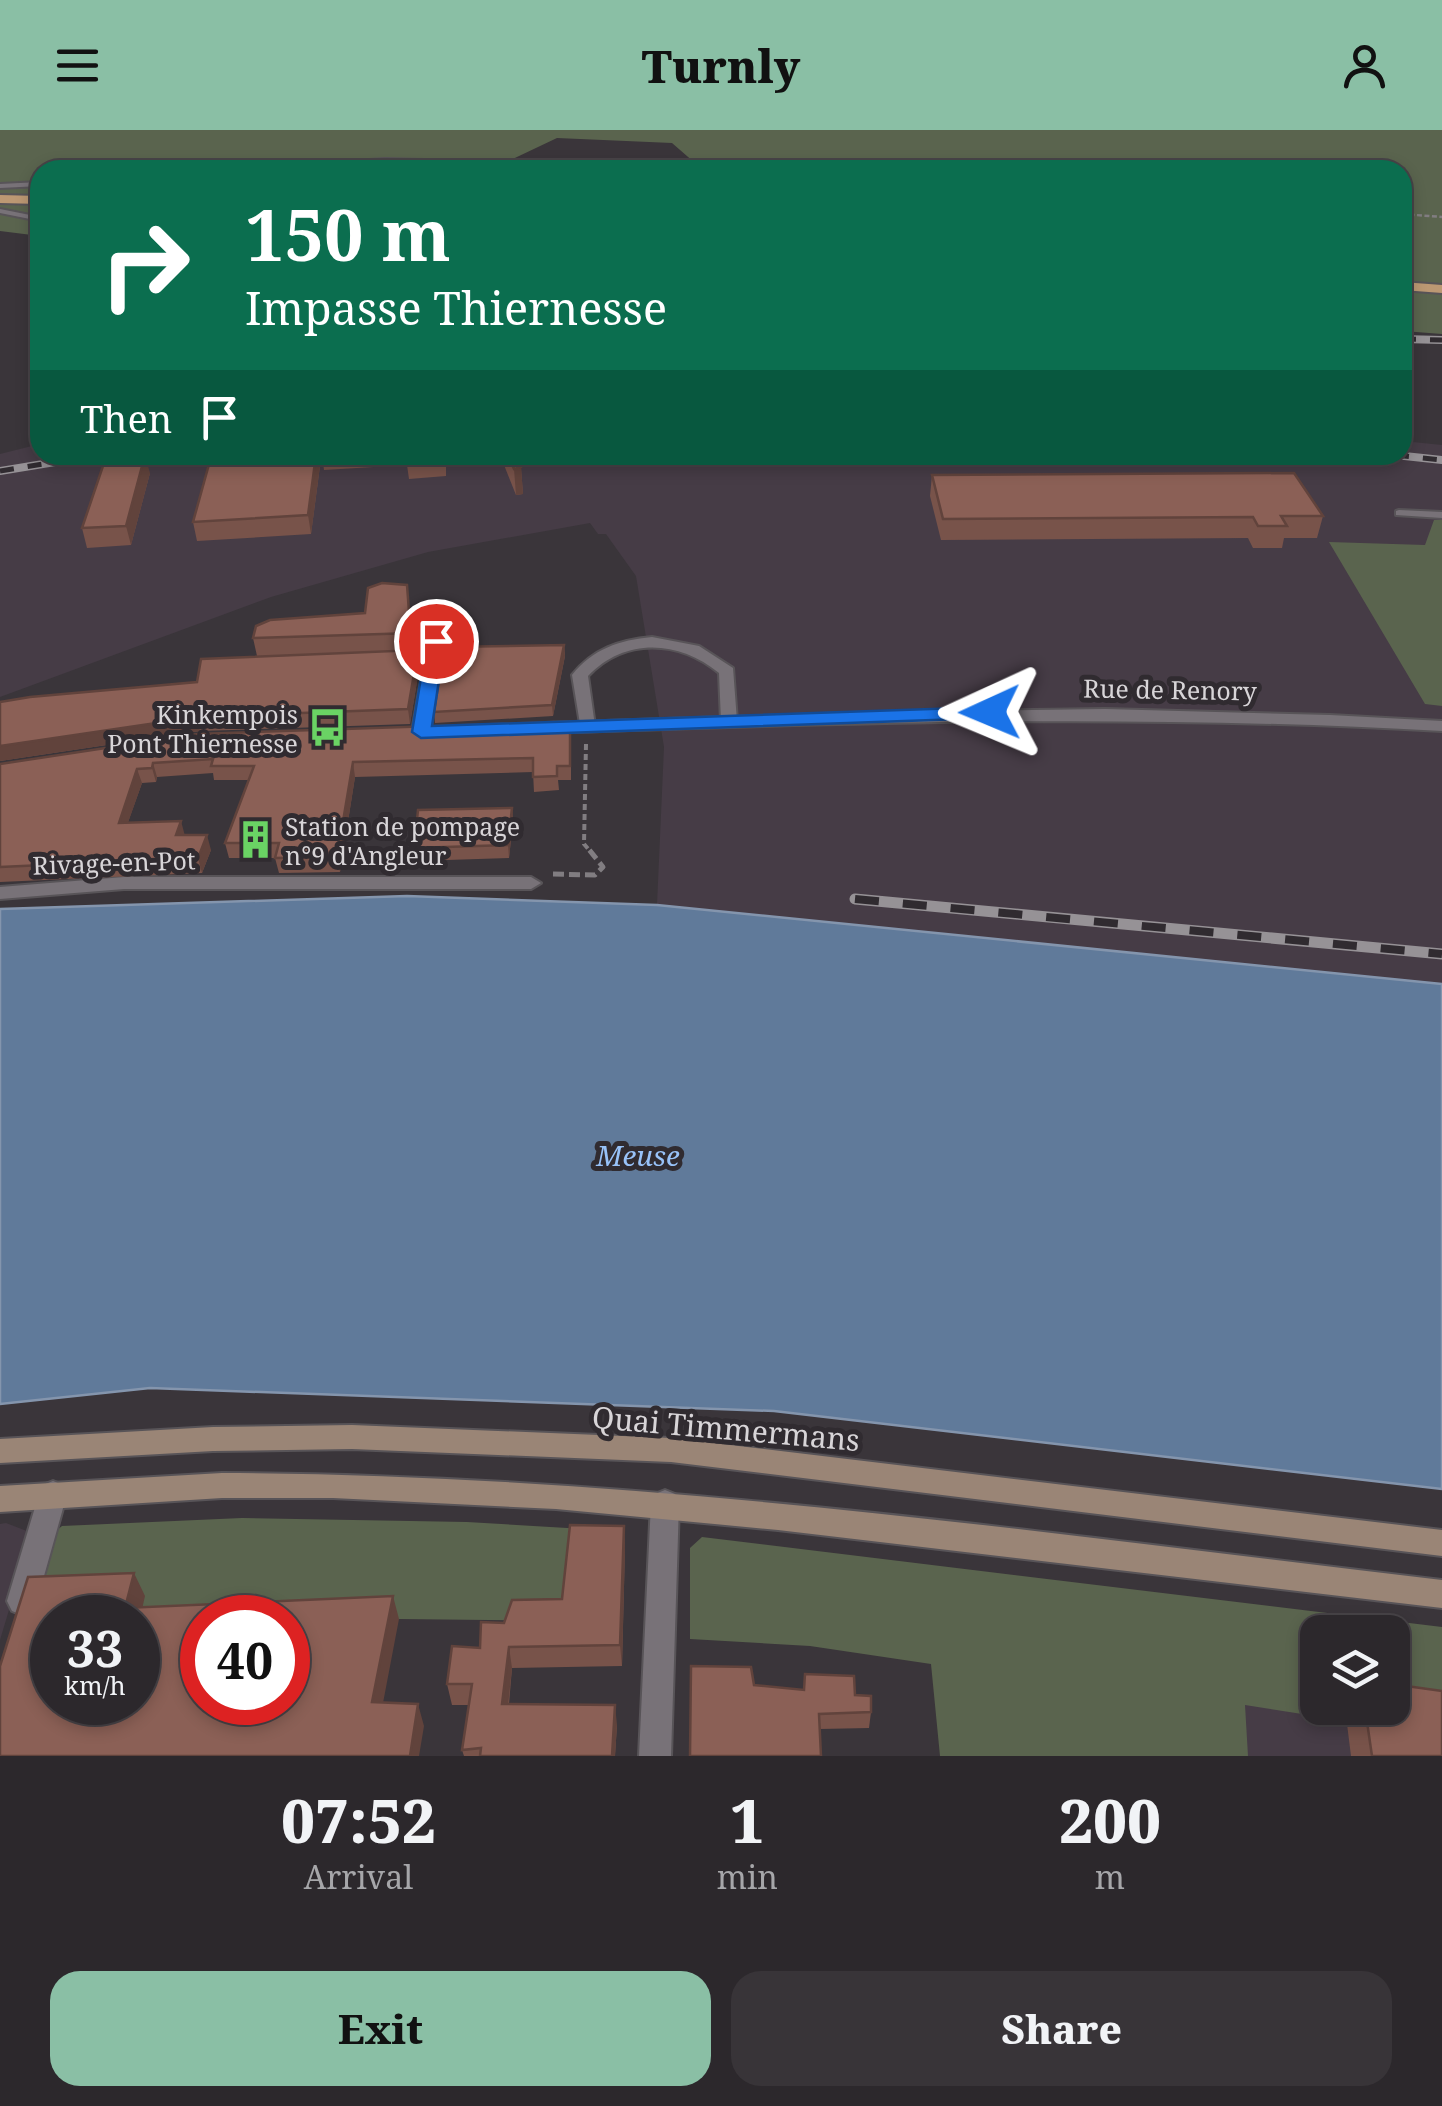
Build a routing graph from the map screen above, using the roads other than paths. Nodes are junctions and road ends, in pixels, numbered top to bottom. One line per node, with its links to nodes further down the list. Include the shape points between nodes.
1 (30, 184): 2 (lane)
2 (0, 186)
3 (0, 199): 4 (main road)
4 (30, 200)
5 (0, 210): 6 (lane)
6 (30, 218)
7 (1412, 287): 8 (main road)
8 (1442, 289)
9 (1399, 513): 10 (lane)
10 (1442, 514)
11 (435, 649): 12 (lane); 17 (street, via 430,732)
12 (415, 658)
13 (729, 720): 14 (street, Rue de Renory); 14 (street, via 727,671 678,644 653,643 616,649 588,664 580,676); 15 (street, Rue de Renory, via 1044,712 1272,715)
14 (587, 726): 16 (street, Rue de Renory)
15 (1442, 726)
16 (532, 728)
17 (401, 733)
18 (531, 883): 19 (street, Rivage-en-Pot, via 124,884)
19 (0, 893)
20 (0, 1451): 24 (main road, Quai Timmermans, via 352,1437 670,1450)
21 (52, 1494): 22 (main road); 23 (main road, via 350,1486); 26 (street)
22 (0, 1499)
23 (664, 1504): 25 (main road); 27 (street)
24 (1442, 1543)
25 (1442, 1594)
26 (16, 1624)
27 (655, 1756)

